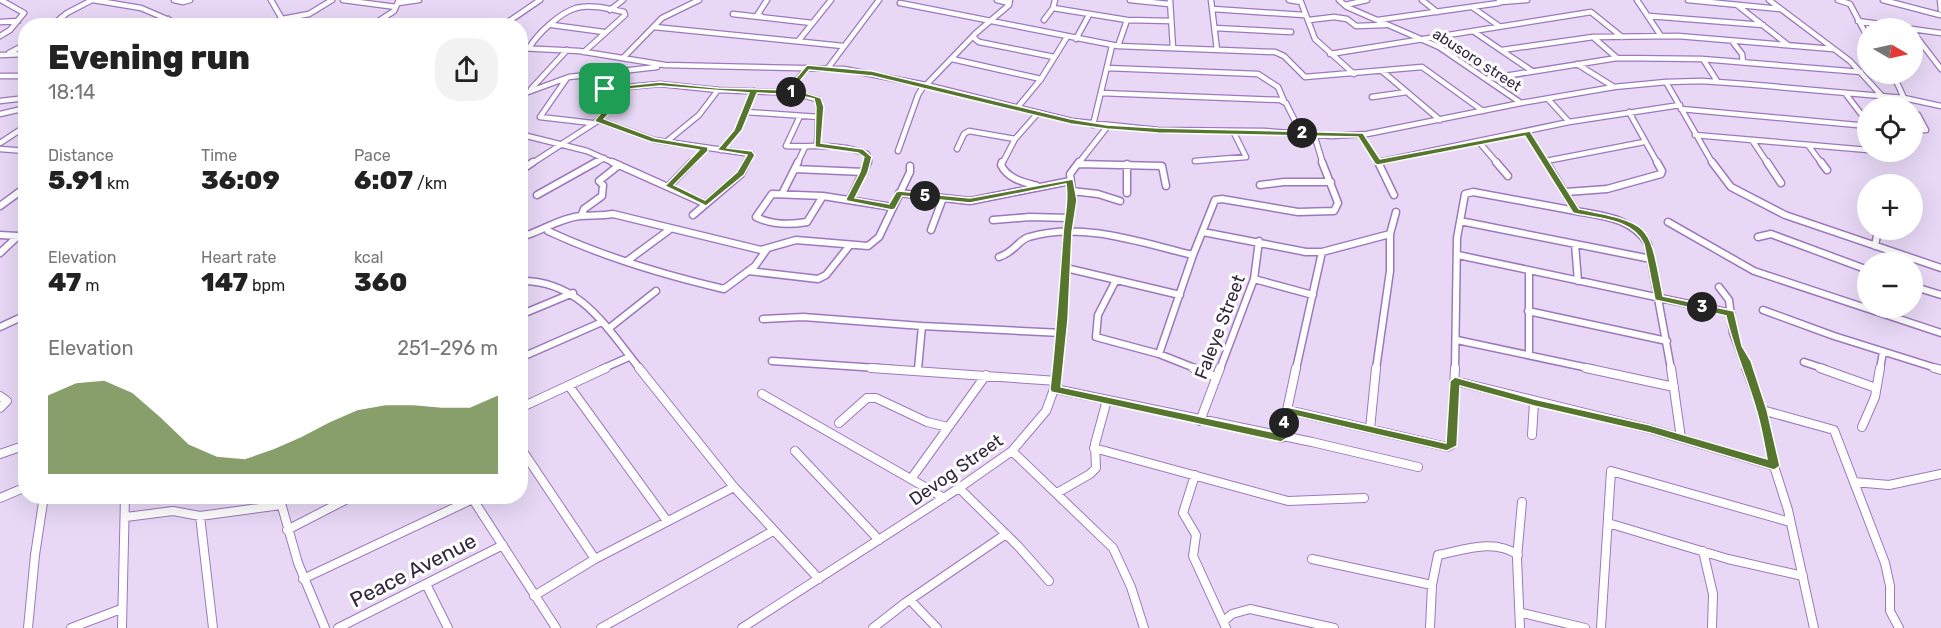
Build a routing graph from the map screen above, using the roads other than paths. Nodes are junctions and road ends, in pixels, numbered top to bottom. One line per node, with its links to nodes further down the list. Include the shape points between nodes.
1 (1, 0): 52 (street, via 23,11)
2 (93, 0): 53 (street); 54 (street, via 141,8)
3 (174, 0): 4 (street)
4 (190, 0)
5 (278, 0): 30 (street)
6 (332, 0): 56 (street, via 309,14)
7 (343, 0): 34 (street)
8 (419, 0): 36 (street)
9 (539, 0): 58 (street)
10 (623, 0): 44 (street)
11 (699, 0): 73 (street, via 667,15)
12 (767, 0): 51 (street, via 758,14)
13 (831, 0): 69 (street)
14 (879, 0): 92 (street)
15 (997, 0): 31 (street)
16 (1055, 0): 41 (street)
17 (1130, 0): 32 (street)
18 (1211, 0): 42 (street)
19 (1289, 0): 49 (street, via 1300,2)
20 (1339, 0): 38 (street)
21 (1367, 0): 38 (street)
22 (1422, 0): 45 (street)
23 (1527, 0): 33 (street)
24 (1637, 0): 50 (street)
25 (1688, 0): 39 (street)
26 (1769, 0): 43 (street)
27 (1838, 0): 59 (street, via 1850,4)
28 (1883, 0): 46 (street)
29 (1938, 0): 46 (street)
30 (271, 1): 55 (street)
31 (1009, 1): 60 (street, via 1010,5)
32 (1139, 1): 35 (street)
33 (1500, 1): 40 (street)
34 (360, 2): 36 (street)
35 (1169, 2): 66 (street)
36 (398, 3): 57 (street)
37 (900, 3): 60 (street)
38 (1343, 5): 64 (street, abusoro street)
39 (1737, 5): 43 (street); 71 (street)
40 (1472, 7): 45 (street); 74 (street)
41 (1053, 8): 48 (street); 61 (street)
42 (1213, 9): 49 (street); 75 (street)
43 (1781, 9): 99 (street)
44 (610, 10): 70 (street, via 576,8); 78 (street, via 625,13)
45 (1437, 12): 64 (street)
46 (1941, 12): 67 (street)
47 (732, 14): 51 (street)
48 (1089, 15): 62 (street); 88 (street)
49 (1304, 15): 63 (street)
50 (1649, 16): 71 (street); 82 (street)
51 (763, 17): 69 (street)
52 (20, 18)
53 (61, 18)
54 (166, 18)
55 (281, 18)
56 (287, 18)
57 (384, 18)
58 (513, 18)
59 (1857, 19)
60 (993, 20): 83 (street); 84 (street)
61 (1044, 20)
62 (1127, 20): 66 (street); 94 (street)
63 (1309, 20): 72 (street, via 1326,17 1352,21 1356,26); 105 (street, via 1315,39)
64 (1377, 20): 72 (street, abusoro street)
65 (18, 21): 68 (street); 81 (street)
66 (1171, 21): 98 (street)
67 (1941, 21)
68 (0, 22)
69 (812, 23): 89 (street)
70 (552, 25): 78 (street); 97 (street)
71 (1763, 25): 91 (street)
72 (1392, 26): 87 (street, abusoro street)
73 (654, 27): 89 (street); 108 (street)
74 (1499, 27): 76 (street); 86 (street, via 1593,12)
75 (1215, 28): 79 (street); 101 (street)
76 (1472, 31): 87 (street); 102 (street)
77 (1923, 31): 80 (street)
78 (604, 32): 103 (street)
79 (1291, 32)
80 (1941, 33)
81 (0, 36)
82 (1661, 36): 86 (street); 90 (street)
83 (973, 37): 107 (street, via 979,42); 110 (street)
84 (1067, 37): 88 (street); 107 (street)
85 (1593, 37): 86 (street); 102 (street); 109 (street)
86 (1622, 37)
87 (1420, 38): 105 (street); 129 (street, abusoro street)
88 (1076, 39): 93 (street)
89 (799, 40): 92 (street)
90 (1732, 41): 91 (street); 112 (street)
91 (1788, 45): 99 (street)
92 (843, 46): 116 (street)
93 (1112, 46): 94 (street); 117 (street)
94 (1118, 46): 98 (street)
95 (1923, 46): 119 (street)
96 (18, 48): 106 (street)
97 (529, 48): 100 (street)
98 (1173, 48): 101 (street)
99 (1833, 49): 118 (street)
100 (567, 50): 103 (street); 135 (street)
101 (1217, 50): 124 (street, via 1281,53 1305,77)
102 (1502, 50): 122 (street)
103 (584, 52): 108 (street)
104 (18, 54): 106 (street)
105 (1329, 54): 124 (street)
106 (3, 55)
107 (1054, 57): 128 (street)
108 (623, 58): 114 (street)
109 (1617, 58): 111 (street); 113 (street)
110 (952, 59): 128 (street); 133 (street)
111 (1701, 59): 112 (street); 130 (street)
112 (1743, 62): 123 (street)
113 (1576, 64): 122 (street); 134 (street)
114 (665, 65): 115 (street); 120 (street)
115 (807, 68): 116 (street); 141 (street, via 793,85)
116 (828, 68): 133 (street)
117 (1107, 68): 142 (street); 149 (street, via 1258,74 1278,87)
118 (1857, 69)
119 (1941, 69)
120 (620, 70): 127 (street); 136 (street)
121 (1382, 71): 124 (street); 140 (street); 157 (street, via 1423,67)
122 (1532, 71): 129 (street)
123 (1857, 72)
124 (1354, 74)
125 (0, 76): 126 (street)
126 (18, 76)
127 (567, 78): 135 (street); 167 (street, via 540,117)
128 (1041, 79): 154 (street)
129 (1486, 79): 151 (street, abusoro street)
130 (1717, 81): 131 (street); 143 (street)
131 (1666, 82): 134 (street); 153 (street)
132 (1872, 84): 144 (street)
133 (925, 85): 154 (street); 197 (street)
134 (1614, 87): 146 (street)
135 (531, 89): 138 (street)
136 (605, 89): 137 (street, via 660,84); 164 (street, via 594,108 608,110)
137 (718, 90): 139 (street); 183 (street, via 699,115)
138 (528, 91)
139 (754, 91): 141 (street); 158 (street)
140 (1407, 92): 145 (street); 165 (street)
141 (796, 93): 163 (street, via 817,98)
142 (1101, 93): 149 (street); 169 (street)
143 (1845, 93): 144 (street); 156 (street)
144 (1882, 96)
145 (1372, 97)
146 (1548, 99): 151 (street); 166 (street)
147 (18, 100): 148 (street)
148 (0, 101)
149 (1284, 101): 173 (street)
150 (1923, 102): 152 (street)
151 (1521, 103): 157 (street)
152 (1941, 106)
153 (1680, 107): 159 (street); 168 (street); 178 (street)
154 (1017, 108): 161 (street)
155 (18, 110): 160 (street)
156 (1857, 110)
157 (1483, 111): 165 (street)
158 (746, 112): 162 (street); 196 (street)
159 (1629, 112): 166 (street); 185 (street)
160 (0, 114)
161 (1038, 114): 169 (street); 181 (street)
162 (800, 116): 163 (street); 190 (street, via 786,146)
163 (819, 117): 188 (street)
164 (599, 120): 167 (street); 183 (street)
165 (1440, 120): 177 (street)
166 (1569, 122): 174 (street)
167 (592, 123): 187 (street)
168 (1857, 124)
169 (1093, 125): 170 (street)
170 (1107, 127): 172 (street); 202 (street)
171 (18, 131): 176 (street)
172 (1233, 131): 173 (street); 199 (street, via 1246,157)
173 (1301, 133): 175 (street)
174 (1528, 133): 184 (street); 200 (street)
175 (1314, 134): 177 (street); 212 (street, via 1317,155)
176 (11, 135): 180 (street); 186 (street)
177 (1360, 135): 201 (street)
178 (1695, 135): 182 (street); 254 (street, via 1731,187 1785,215)
179 (528, 136): 187 (street)
180 (0, 137)
181 (1015, 139): 193 (street, via 969,131); 217 (street, via 1002,169 1012,178)
182 (1752, 140): 189 (street); 213 (street)
183 (666, 142): 192 (street)
184 (1479, 142): 201 (street); 210 (street)
185 (1644, 142): 200 (street); 219 (street, via 1661,174 1607,189)
186 (0, 143)
187 (560, 145): 198 (street); 205 (street)
188 (817, 145): 190 (street); 209 (street, via 867,154)
189 (1808, 145): 194 (street); 208 (street)
190 (805, 147): 207 (street)
191 (0, 149): 195 (street)
192 (705, 149): 196 (street); 215 (street)
193 (957, 149)
194 (1857, 149)
195 (18, 150)
196 (722, 150): 230 (street, via 751,155 741,174)
197 (898, 151)
198 (604, 158): 204 (street); 224 (street)
199 (1195, 161)
200 (1546, 161): 219 (street)
201 (1378, 162): 225 (street)
202 (1077, 164): 203 (street); 211 (street, via 1070,171)
203 (1127, 164): 216 (street, via 1163,166); 221 (street)
204 (619, 165): 215 (street); 236 (street, via 599,182 603,185 602,196)
205 (528, 166)
206 (910, 166): 223 (street)
207 (795, 169): 209 (street); 222 (street)
208 (1827, 170)
209 (864, 172): 228 (street)
210 (1508, 176)
211 (1070, 181): 217 (street); 218 (street, Devog Street)
212 (1331, 182): 214 (street); 245 (street, via 1338,202 1333,213 1219,199)
213 (1781, 183)
214 (1260, 185)
215 (669, 186): 230 (street)
216 (1166, 186)
217 (1038, 187): 227 (street, via 970,201)
218 (1072, 191): 229 (street); 237 (street, Devog Street)
219 (1566, 192): 233 (street)
220 (18, 193): 231 (street)
221 (1128, 193)
222 (782, 194): 226 (street); 226 (street, via 769,196 756,217 807,222)
223 (899, 194): 227 (street); 232 (street)
224 (537, 195)
225 (1394, 195)
226 (823, 196): 228 (street)
227 (944, 198): 242 (street)
228 (850, 199): 232 (street)
229 (1120, 201)
230 (706, 204): 235 (street)
231 (0, 206)
232 (892, 207): 253 (street, via 876,240 868,246)
233 (1576, 211): 239 (street, via 1469,192 1465,194); 261 (street, via 1630,224 1644,234)
234 (1396, 212): 246 (street)
235 (693, 215)
236 (581, 216): 241 (street, via 613,214); 248 (street, via 559,220)
237 (1070, 218): 238 (street); 244 (street, Devog Street)
238 (993, 220)
239 (1460, 221): 252 (street); 259 (street)
240 (1668, 222): 291 (street, via 1764,274)
241 (669, 230): 255 (street, via 748,248); 262 (street)
242 (931, 230)
243 (548, 231): 262 (street)
244 (1067, 232): 258 (street); 260 (street, via 1028,237 1013,251); 264 (street, Devog Street)
245 (1203, 232): 251 (street); 258 (street)
246 (1390, 234): 256 (street); 322 (street, via 1390,271)
247 (0, 235): 257 (street, via 18,236)
248 (528, 235)
249 (1758, 237): 263 (street, via 1771,234)
250 (1876, 240): 254 (street)
251 (1259, 241): 256 (street); 268 (street, Faleye Street)
252 (1575, 244): 261 (street); 271 (street)
253 (850, 245): 255 (street, via 796,240); 266 (street, via 826,275 818,279)
254 (1875, 246): 265 (street)
255 (768, 248): 266 (street)
256 (1322, 252): 277 (street)
257 (0, 253)
258 (1193, 255): 276 (street)
259 (1458, 255): 267 (street); 292 (street)
260 (999, 257)
261 (1651, 259): 279 (street)
262 (627, 261): 266 (street, via 724,289)
263 (1857, 266)
264 (1066, 268): 269 (street); 290 (street, Devog Street)
265 (1941, 268)
266 (748, 271)
267 (1529, 271): 271 (street); 281 (street)
268 (1254, 279): 277 (street); 304 (street, Faleye Street)
269 (1116, 280): 276 (street); 296 (street, via 1099,314 1096,337)
270 (528, 281): 275 (street, via 563,287)
271 (1578, 281): 279 (street)
272 (1719, 287): 283 (street, via 1727,295)
273 (1923, 289): 278 (street)
274 (656, 291): 289 (street)
275 (573, 293): 282 (street); 286 (street)
276 (1180, 295): 296 (street)
277 (1313, 295): 316 (street)
278 (1941, 295)
279 (1658, 298): 283 (street); 293 (street)
280 (1763, 310): 294 (street)
281 (1528, 311): 293 (street); 297 (street)
282 (528, 312)
283 (1731, 314): 317 (street, via 1737,346)
284 (18, 319): 288 (street)
285 (763, 319): 287 (street, via 802,317)
286 (602, 322): 289 (street); 295 (street)
287 (922, 326): 290 (street); 301 (street)
288 (0, 327)
289 (608, 329): 298 (street)
290 (1062, 333): 306 (street, Devog Street)
291 (1941, 333)
292 (1457, 340): 297 (street); 305 (street)
293 (1667, 341): 308 (street)
294 (1882, 352): 302 (street); 309 (street)
295 (528, 354)
296 (1159, 354): 304 (street)
297 (1529, 355): 308 (street)
298 (629, 357): 307 (street); 338 (street)
299 (772, 361): 301 (street)
300 (1804, 362): 309 (street)
301 (918, 370): 303 (street)
302 (1941, 370)
303 (987, 375): 306 (street); 320 (street)
304 (1216, 377): 318 (street, Faleye Street)
305 (1455, 381): 313 (street); 322 (street, via 1451,446)
306 (1056, 385): 312 (street); 329 (street, Devog Street, via 1046,411)
307 (569, 386): 314 (street); 355 (street)
308 (1674, 387): 325 (street)
309 (1876, 388): 321 (street)
310 (762, 394): 336 (street)
311 (0, 396): 315 (street, via 7,401)
312 (1107, 400): 318 (street); 327 (street)
313 (1534, 402): 323 (street); 325 (street)
314 (528, 404)
315 (0, 408)
316 (1287, 410): 322 (street); 324 (street)
317 (1762, 410): 332 (street); 337 (street, via 1829,427 1836,433)
318 (1200, 421): 324 (street)
319 (839, 423): 320 (street, via 867,398 876,398 927,422)
320 (948, 427): 336 (street)
321 (1862, 427)
322 (1370, 429)
323 (1532, 435)
324 (1281, 438): 333 (street)
325 (1681, 438): 332 (street)
326 (18, 447): 330 (street)
327 (1094, 448): 335 (street); 341 (street, via 1094,471)
328 (795, 451): 361 (street)
329 (1012, 451): 339 (street, Devog Street); 341 (street)
330 (0, 454)
331 (528, 459): 365 (street)
332 (1774, 466): 356 (street)
333 (1418, 467)
334 (1941, 474): 337 (street, via 1889,485)
335 (1195, 475): 344 (street, via 1288,501); 377 (street, via 1183,513 1196,535 1193,556)
336 (911, 478): 343 (street)
337 (1854, 482): 399 (street, via 1885,563 1890,611)
338 (734, 487): 355 (street); 359 (street)
339 (959, 488): 343 (street, Devog Street); 360 (street)
340 (18, 491): 342 (street)
341 (1057, 493): 391 (street, via 1113,548)
342 (0, 498)
343 (944, 498): 361 (street, Devog Street)
344 (1364, 498)
345 (1522, 502): 364 (street, via 1516,540)
346 (43, 504): 380 (street)
347 (125, 504): 354 (street)
348 (264, 504): 353 (street)
349 (281, 504): 358 (street)
350 (337, 504): 358 (street)
351 (459, 504): 368 (street)
352 (476, 504): 362 (street)
353 (200, 516): 354 (street, via 171,512); 383 (street)
354 (126, 517): 375 (street)
355 (667, 522): 365 (street)
356 (1791, 522): 357 (street, via 1611,471); 367 (street)
357 (1608, 523): 363 (street); 396 (street)
358 (286, 530): 368 (street)
359 (772, 531): 369 (street); 387 (street)
360 (1006, 534): 370 (street); 374 (street)
361 (879, 540): 369 (street, Devog Street)
362 (503, 545): 371 (street, Peace Avenue); 373 (street)
363 (1703, 551): 367 (street); 397 (street, via 1713,594)
364 (1518, 555): 372 (street, via 1501,546 1438,555); 376 (street)
365 (595, 559): 373 (street)
366 (1312, 559): 372 (street)
367 (1803, 576): 398 (street)
368 (303, 579): 384 (street)
369 (819, 579): 388 (street, Devog Street)
370 (1049, 581)
371 (426, 584): 378 (street, Peace Avenue); 385 (street)
372 (1432, 585): 393 (street)
373 (534, 596): 386 (street)
374 (910, 600): 389 (street); 390 (street)
375 (122, 609): 381 (street); 382 (street)
376 (1522, 613): 394 (street); 395 (street)
377 (1225, 625): 379 (street, via 1232,614 1250,609)
378 (343, 627)
379 (1323, 627): 392 (street)
380 (28, 628)
381 (70, 628)
382 (122, 628)
383 (213, 628)
384 (325, 628)
385 (448, 628)
386 (556, 628)
387 (601, 628)
388 (742, 628)
389 (873, 628)
390 (937, 628)
391 (1144, 628)
392 (1334, 628)
393 (1430, 628)
394 (1520, 628)
395 (1585, 628)
396 (1601, 628)
397 (1713, 628)
398 (1814, 628)
399 (1899, 628)

